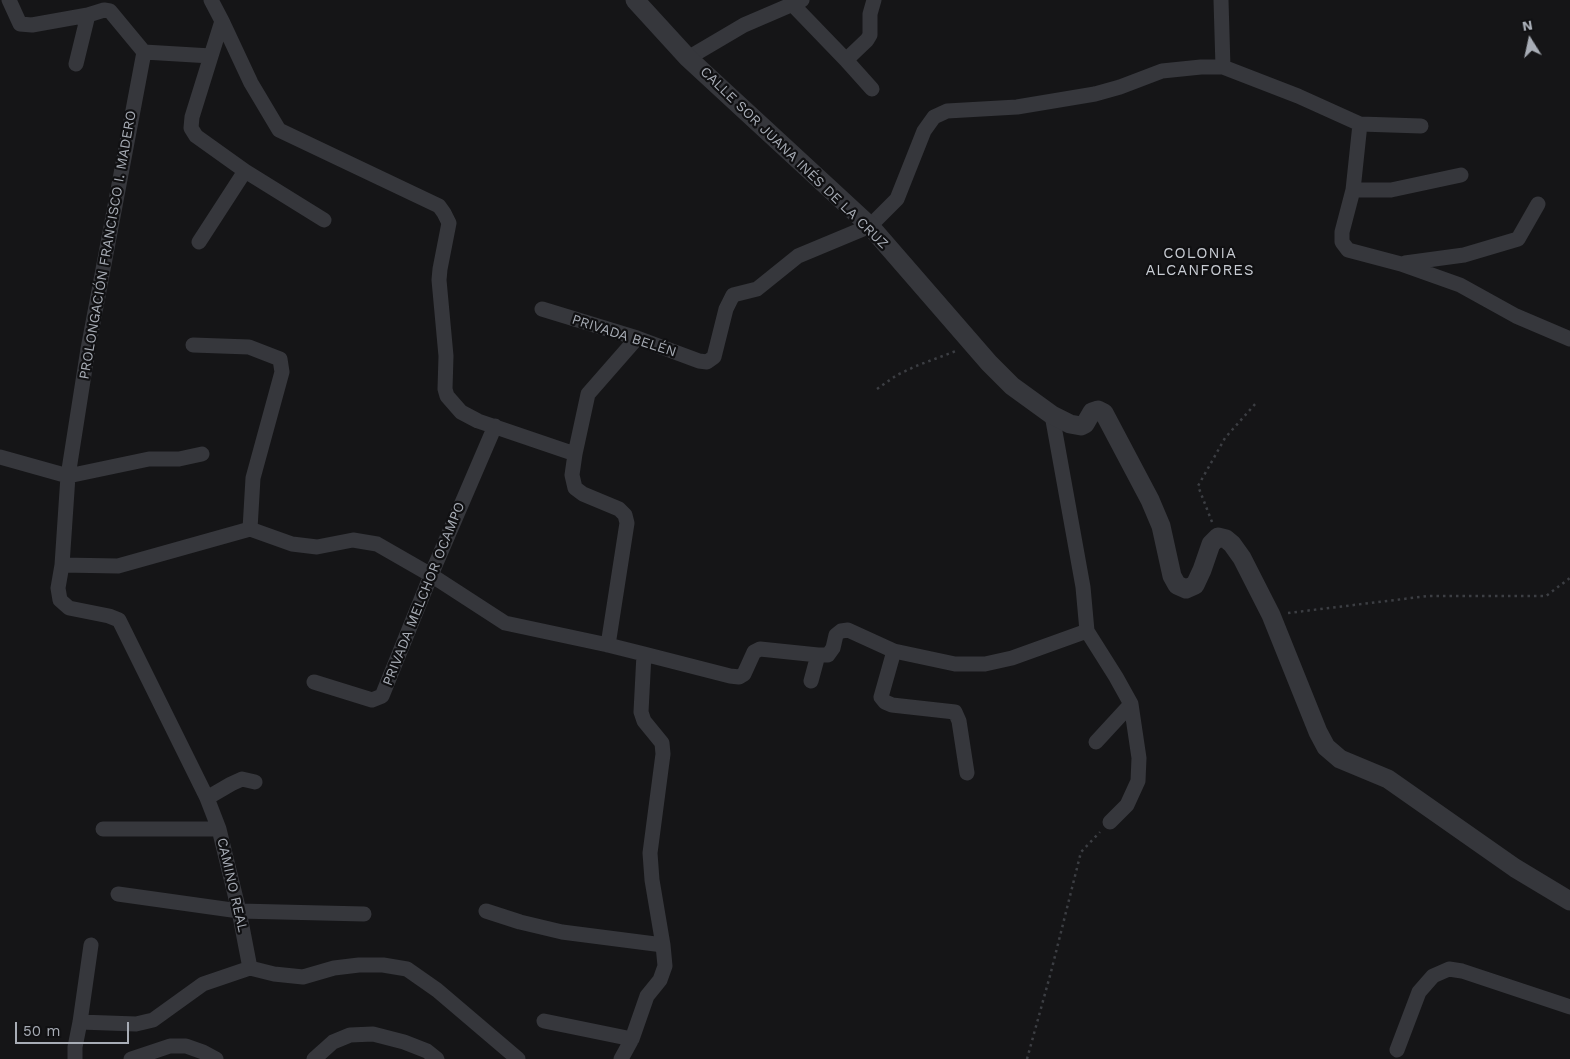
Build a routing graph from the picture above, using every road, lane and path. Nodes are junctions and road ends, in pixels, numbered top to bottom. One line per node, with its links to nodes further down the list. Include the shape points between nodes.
1 (9, 0): 7 (street, via 20,24 32,25)
2 (211, 0): 8 (street)
3 (635, 0): 11 (street, CALLE SOR JUANA INÉS DE LA CRUZ)
4 (874, 0): 12 (street, via 870,35)
5 (1221, 0): 14 (street)
6 (797, 3): 11 (street, via 744,25); 12 (street)
7 (88, 15): 9 (street, via 110,11); 13 (street)
8 (222, 21): 10 (street); 34 (street, via 251,83 279,130 439,206 444,212 449,223 440,269 445,389 461,412)
9 (144, 52): 10 (street); 38 (street, PROLONGACIÓN FRANCISCO I. MADERO, via 88,349)
10 (211, 56): 18 (street, via 192,118 192,128 196,136)
11 (688, 58): 23 (street, CALLE SOR JUANA INÉS DE LA CRUZ)
12 (846, 60): 15 (street)
13 (76, 64)
14 (1223, 67): 16 (street); 23 (street, via 1162,71 1095,94 1017,107 947,111 934,117 924,131 897,200)
15 (872, 89)
16 (1360, 124): 17 (street); 20 (street)
17 (1421, 126)
18 (245, 171): 22 (street); 24 (street)
19 (1461, 175): 20 (street, via 1391,190)
20 (1353, 190): 25 (street, via 1342,242 1348,250)
21 (1538, 204): 25 (street, via 1518,239 1464,255)
22 (324, 220)
23 (870, 226): 27 (street, PRIVADA BELÉN, via 798,256 757,289 733,295 726,309 714,358 706,362); 29 (street, CALLE SOR JUANA INÉS DE LA CRUZ)
24 (199, 242)
25 (1401, 264): 28 (street, via 1460,285 1516,316)
26 (542, 309): 27 (street, PRIVADA BELÉN)
27 (637, 338): 36 (street, via 588,394)
28 (1570, 339)
29 (973, 344): 31 (path, via 916,366); 33 (street, CALLE SOR JUANA INÉS DE LA CRUZ, via 1012,386)
30 (193, 345): 39 (street, via 249,347 280,359 282,372 253,478)
31 (877, 389)
32 (1256, 403): 40 (path, via 1225,438 1198,486)
33 (1052, 415): 40 (street, CALLE SOR JUANA INÉS DE LA CRUZ, via 1081,426 1092,412 1104,413 1150,500 1161,526 1177,585 1186,589 1195,585 1211,544); 45 (street, via 1083,587)
34 (494, 426): 36 (street); 42 (street, PRIVADA MELCHOR OCAMPO)
35 (202, 454): 38 (street, via 179,459 149,459)
36 (574, 454): 46 (street, via 572,475 575,488 619,509 627,523)
37 (0, 457): 38 (street)
38 (68, 476): 41 (street, PROLONGACIÓN FRANCISCO I. MADERO)
39 (250, 529): 41 (street, via 118,566); 42 (street, via 292,544 317,547 353,540 376,544)
40 (1218, 538): 44 (street, via 1232,544 1242,558)
41 (62, 565): 56 (street, CAMINO REAL, via 58,588 60,600 69,608 119,620)
42 (431, 575): 46 (street, via 505,623); 51 (street, PRIVADA MELCHOR OCAMPO, via 382,696 372,700)
43 (1570, 578): 44 (path, via 1546,596 1428,596)
44 (1271, 615): 61 (street, via 1326,747 1340,758 1388,779 1515,868)
45 (1087, 631): 47 (street, via 1012,658 984,664 955,664); 52 (street)
46 (608, 645): 48 (street)
47 (894, 651): 49 (street, via 848,630 836,634 828,655); 54 (street, via 881,697 892,704 956,712)
48 (644, 654): 49 (street, via 739,677 744,674 754,652 760,649); 66 (street, via 641,712 644,721 662,743 663,754 650,853)
49 (818, 655): 50 (street)
50 (812, 681)
51 (314, 682)
52 (1131, 704): 53 (street); 57 (street, via 1139,758 1138,781 1127,805)
53 (1096, 742)
54 (967, 773)
55 (255, 782): 56 (street, via 242,780)
56 (207, 798): 59 (street, CAMINO REAL)
57 (1110, 822): 80 (path, via 1081,852)
58 (103, 829): 59 (street)
59 (219, 830): 62 (street, CAMINO REAL)
60 (118, 894): 62 (street)
61 (1570, 901)
62 (239, 911): 64 (street); 67 (street, CAMINO REAL)
63 (486, 911): 66 (street, via 562,932)
64 (364, 914)
65 (91, 945): 70 (street)
66 (663, 945): 71 (street, via 664,966 660,980 647,996)
67 (250, 968): 70 (street, via 203,984 153,1020 136,1024); 78 (street, via 303,976 359,965 407,969 437,990)
68 (1570, 1007): 72 (street, via 1449,969 1433,976 1419,992)
69 (544, 1021): 71 (street)
70 (80, 1022): 73 (street)
71 (632, 1039): 79 (street)
72 (1396, 1050)
73 (75, 1059)
74 (131, 1059): 75 (street, via 170,1046 186,1046)
75 (216, 1059)
76 (314, 1059): 77 (street, via 341,1038 373,1034 404,1042)
77 (438, 1059)
78 (518, 1059)
79 (621, 1059)
80 (1027, 1059)

